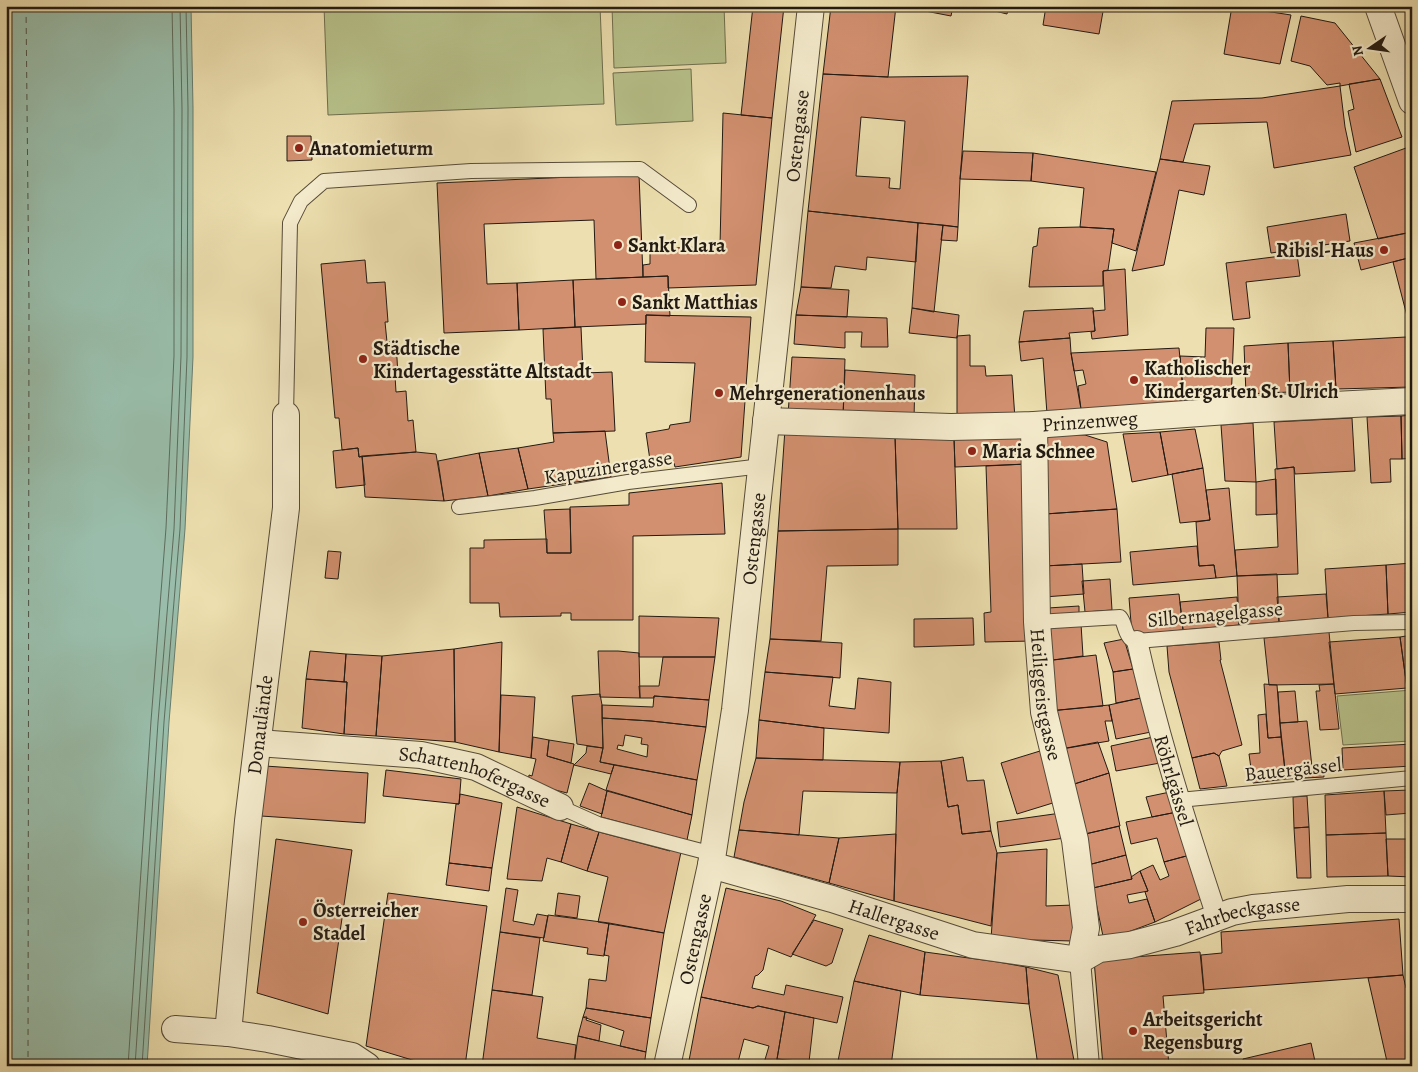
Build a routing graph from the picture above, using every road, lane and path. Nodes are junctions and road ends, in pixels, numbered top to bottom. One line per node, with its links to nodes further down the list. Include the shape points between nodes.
1 (812, 6): 7 (street, Ostengasse)
2 (1378, 6): 3 (street)
3 (1412, 101)
4 (689, 206): 6 (lane, via 640,169 471,172 324,181 301,201 290,223)
5 (1412, 401): 8 (street, Prinzenweg)
6 (286, 416): 14 (street, Donaulände, via 286,508)
7 (766, 421): 8 (street, Prinzenweg, via 951,427); 9 (street, Ostengasse)
8 (1034, 426): 11 (street, Heiliggeistgasse)
9 (762, 466): 10 (lane, Kapuzinergasse); 18 (street, Ostengasse, via 735,710)
10 (459, 506)
11 (1037, 622): 13 (lane, Silbernagelgasse, via 1120,617 1126,634); 21 (street, Heiliggeistgasse, via 1044,712 1078,860 1086,928)
12 (1412, 622): 13 (lane, Silbernagelgasse, via 1354,623)
13 (1137, 641): 16 (street, Röhrlgässel)
14 (258, 743): 17 (street, Schattenhofergasse, via 421,755 476,766); 23 (street, Donaulände)
15 (1412, 778): 16 (lane, Bauergässel)
16 (1179, 800): 20 (street, Röhrlgässel)
17 (560, 807): 18 (lane, Schattenhofergasse, via 598,824)
18 (712, 860): 21 (street, Hallergasse, via 973,945); 25 (street, Ostengasse)
19 (1412, 899): 20 (street, Fahrbeckgasse, via 1348,899 1253,908)
20 (1217, 918): 21 (street, Fahrbeckgasse, via 1130,945 1099,949)
21 (1080, 960): 26 (street)
22 (175, 1029): 23 (street)
23 (228, 1033): 24 (street, via 352,1056)
24 (367, 1066)
25 (667, 1066)
26 (1089, 1066)

